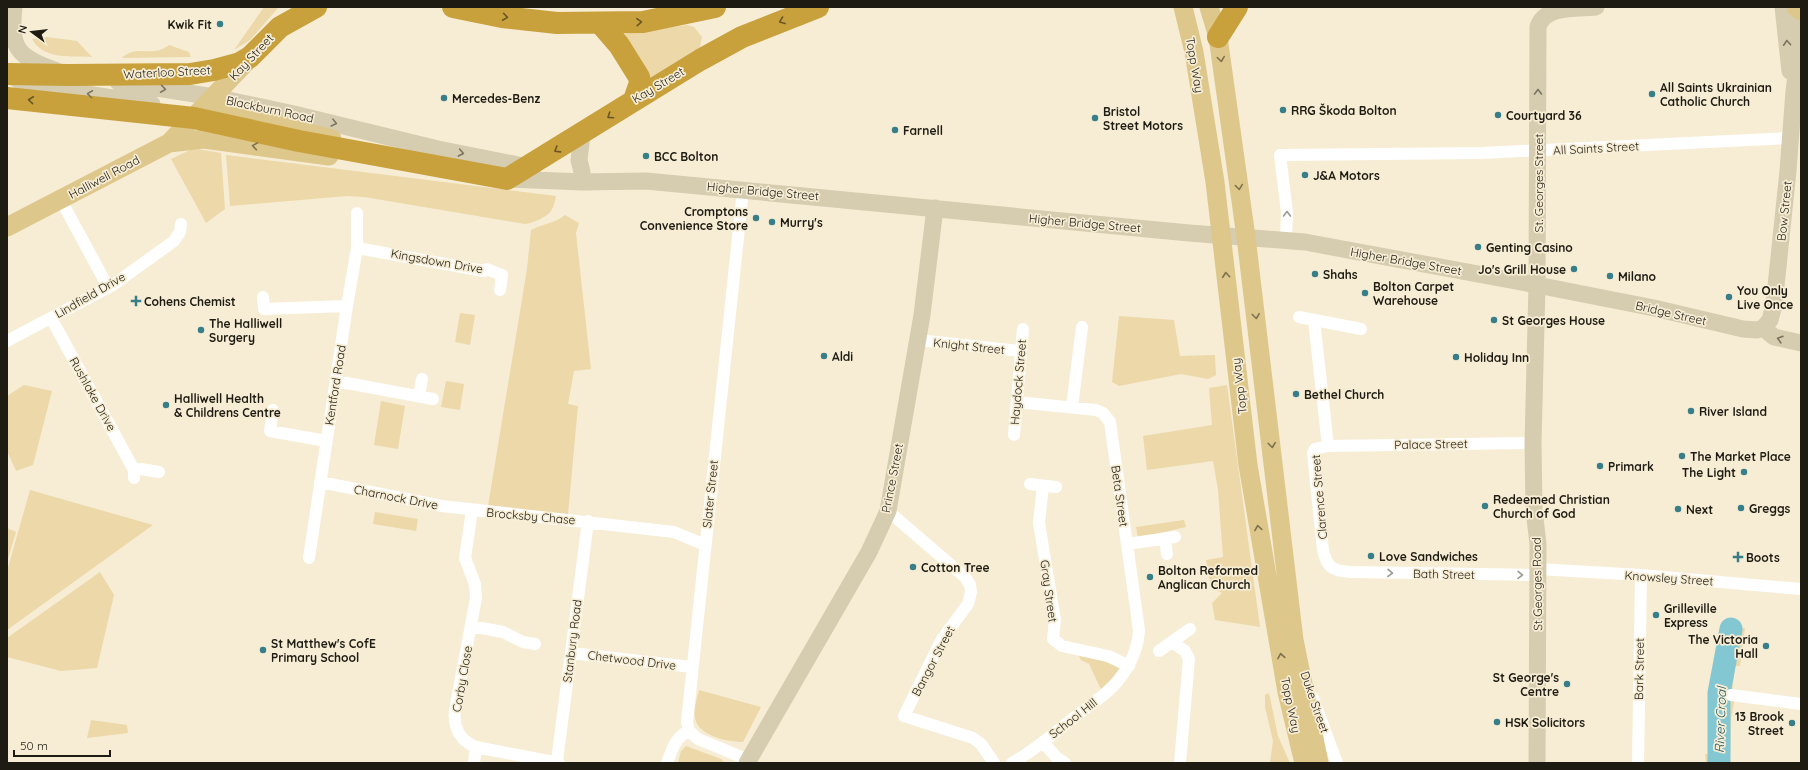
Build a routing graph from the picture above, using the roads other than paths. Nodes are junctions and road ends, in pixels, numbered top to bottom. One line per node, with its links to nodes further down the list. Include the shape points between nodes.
1 (14, 7): 19 (main road, via 12,35 19,49 36,64)
2 (297, 7): 14 (main road)
3 (316, 7): 14 (highway, Kay Street)
4 (453, 7): 13 (highway, one-way to 13, via 502,17 557,23)
5 (715, 7): 13 (highway, one-way to 5, via 643,22)
6 (818, 7): 23 (highway, Kay Street, one-way to 23, via 742,37)
7 (1183, 7): 40 (main road, Topp Way, via 1194,52)
8 (1209, 7): 15 (main road, Topp Way)
9 (1237, 7): 15 (highway)
10 (1596, 7): 28 (main road, St. Georges Street, one-way to 10, via 1540,22 1549,12)
11 (1792, 10): 12 (main road); 17 (main road, Bow Street, via 1799,30); 22 (main road, Bow Street, one-way to 11, via 1788,62)
12 (1801, 11)
13 (600, 23): 23 (highway, via 619,45 639,77 640,83)
14 (280, 27): 16 (highway, Kay Street)
15 (1218, 37): 41 (main road, Topp Way, one-way to 41)
16 (259, 49): 19 (highway, Waterloo Street, via 240,63 190,74); 20 (main road, Kay Street)
17 (1800, 51): 22 (main road, Bow Street)
18 (7, 73): 19 (highway, Blackburn Road); 24 (main road, Blackburn Road, one-way to 18, via 144,102 34,86 20,82)
19 (69, 75): 20 (main road, Blackburn Road, one-way to 20)
20 (214, 97): 24 (main road, Kay Street); 29 (main road, via 217,105 232,113 312,132); 30 (main road, Blackburn Road, one-way to 30, via 438,149)
21 (7, 98): 24 (highway, Blackburn Road, one-way to 21)
22 (1796, 99): 26 (main road, Bow Street)
23 (634, 100): 25 (highway, Kay Street, one-way to 25)
24 (188, 117): 27 (main road, Halliwell Road); 29 (highway, Blackburn Road, via 299,142)
25 (582, 134): 30 (highway, Kay Street, one-way to 30); 31 (main road, via 579,160)
26 (1791, 138): 28 (street, All Saints Street); 53 (main road, Bow Street, via 1774,305 1770,320)
27 (169, 143): 32 (main road, one-way to 27, via 229,142 196,139); 35 (main road, Halliwell Road)
28 (1538, 150): 42 (street, All Saints Street, one-way to 28, via 1287,212 1280,156); 44 (main road, St. Georges Street)
29 (385, 156): 32 (highway, Blackburn Road)
30 (528, 167): 31 (main road, Higher Bridge Street); 32 (highway, Kay Street)
31 (582, 172): 33 (main road, Higher Bridge Street)
32 (497, 178): 33 (main road, Higher Bridge Street, via 595,182)
33 (630, 180): 34 (main road, Higher Bridge Street)
34 (743, 190): 36 (main road, Higher Bridge Street); 80 (street, Slater Street)
35 (61, 200): 39 (main road, Halliwell Road); 45 (street)
36 (935, 208): 40 (main road, Higher Bridge Street); 56 (main road, Prince Street)
37 (357, 213): 43 (street, Kentford Road)
38 (181, 224): 45 (street, Lindfield Drive, via 180,232 174,241)
39 (7, 228)
40 (1222, 235): 41 (main road, Higher Bridge Street); 109 (main road, Topp Way, one-way to 40, via 1287,692 1248,465)
41 (1246, 237): 42 (main road, Higher Bridge Street); 89 (main road, Topp Way, one-way to 89)
42 (1286, 240): 44 (main road, Higher Bridge Street)
43 (357, 248): 46 (street, Kingsdown Drive, via 487,270 502,275); 48 (street, Kentford Road)
44 (1537, 285): 53 (main road, Bridge Street, via 1743,329); 69 (main road, St Georges Road)
45 (108, 287): 50 (street, Lindfield Drive)
46 (500, 290)
47 (263, 297): 48 (street, via 264,309)
48 (346, 306): 61 (street, Kentford Road)
49 (1299, 317): 51 (street)
50 (51, 318): 57 (street, Lindfield Drive); 71 (street, Rushlake Drive, via 134,474 141,469)
51 (1314, 320): 55 (street); 70 (street, Clarence Street)
52 (1082, 327): 65 (street)
53 (1763, 328): 58 (main road, one-way to 53, via 1774,337)
54 (1023, 329): 59 (street, Haydock Street)
55 (1361, 329)
56 (918, 340): 59 (street, Knight Street); 77 (main road, Prince Street)
57 (7, 341)
58 (1801, 343)
59 (1021, 351): 64 (street, Haydock Street)
60 (422, 379): 62 (street)
61 (336, 381): 62 (street); 68 (street, Kentford Road)
62 (419, 396): 63 (street)
63 (433, 399)
64 (1017, 402): 65 (street, Beta Street); 67 (street, Haydock Street)
65 (1072, 407): 79 (street, Beta Street, via 1103,412 1110,422)
66 (273, 410): 68 (street, via 270,431)
67 (1014, 435)
68 (326, 441): 72 (street, Kentford Road)
69 (1534, 443): 70 (street, Palace Street); 84 (main road, St Georges Road)
70 (1328, 446): 83 (street, Clarence Street, via 1315,449 1313,452 1323,550 1329,566)
71 (159, 472)
72 (320, 482): 76 (street, Charnock Drive); 82 (street, Kentford Road)
73 (1030, 484): 74 (street)
74 (1043, 486): 75 (street); 94 (street, Gray Street, via 1040,523 1055,620 1053,638 1062,646 1108,656)
75 (1056, 487)
76 (472, 510): 78 (street, Brocksby Chase); 87 (street, Brocksby Chase, via 465,558 475,590)
77 (888, 511): 102 (main road, Prince Street, via 869,552); 105 (street, Bangor Street, via 965,577 971,592 968,604 942,639 904,716 973,738 981,744)
78 (588, 521): 80 (street, Brocksby Chase, via 674,532); 93 (street, Stanbury Road)
79 (1127, 544): 81 (street, via 1170,538); 94 (street, Beta Street, via 1140,630)
80 (705, 545): 95 (street, Slater Street)
81 (1167, 554)
82 (309, 558)
83 (1351, 572): 84 (street, Bath Street, one-way to 84)
84 (1538, 572): 85 (street, Knowsley Street); 112 (main road, St Georges Road)
85 (1641, 575): 86 (street, Knowsley Street); 113 (street, Bark Street)
86 (1801, 589)
87 (472, 626): 91 (street, via 503,632 523,642); 100 (street, Corby Close, via 454,718 464,740)
88 (1190, 629): 90 (street)
89 (1294, 640): 110 (main road, Topp Way); 111 (street, Duke Street)
90 (1172, 642): 92 (street); 108 (street, via 1185,651 1188,659)
91 (535, 644)
92 (1159, 651)
93 (571, 652): 95 (street, Chetwood Drive); 101 (street, Stanbury Road)
94 (1129, 666): 99 (street, School Hill, via 1109,690)
95 (692, 667): 98 (street, Slater Street)
96 (1731, 695): 97 (street)
97 (1801, 704)
98 (689, 731): 102 (street, via 704,742); 104 (street, via 676,741)
99 (1042, 742): 106 (street, School Hill); 107 (street)
100 (476, 747): 101 (street, Corby Close); 103 (street)
101 (558, 762)
102 (748, 762)
103 (474, 763)
104 (667, 763)
105 (994, 763)
106 (1012, 763)
107 (1065, 763)
108 (1180, 763)
109 (1304, 763)
110 (1319, 763)
111 (1337, 763)
112 (1537, 763)
113 (1638, 763)

